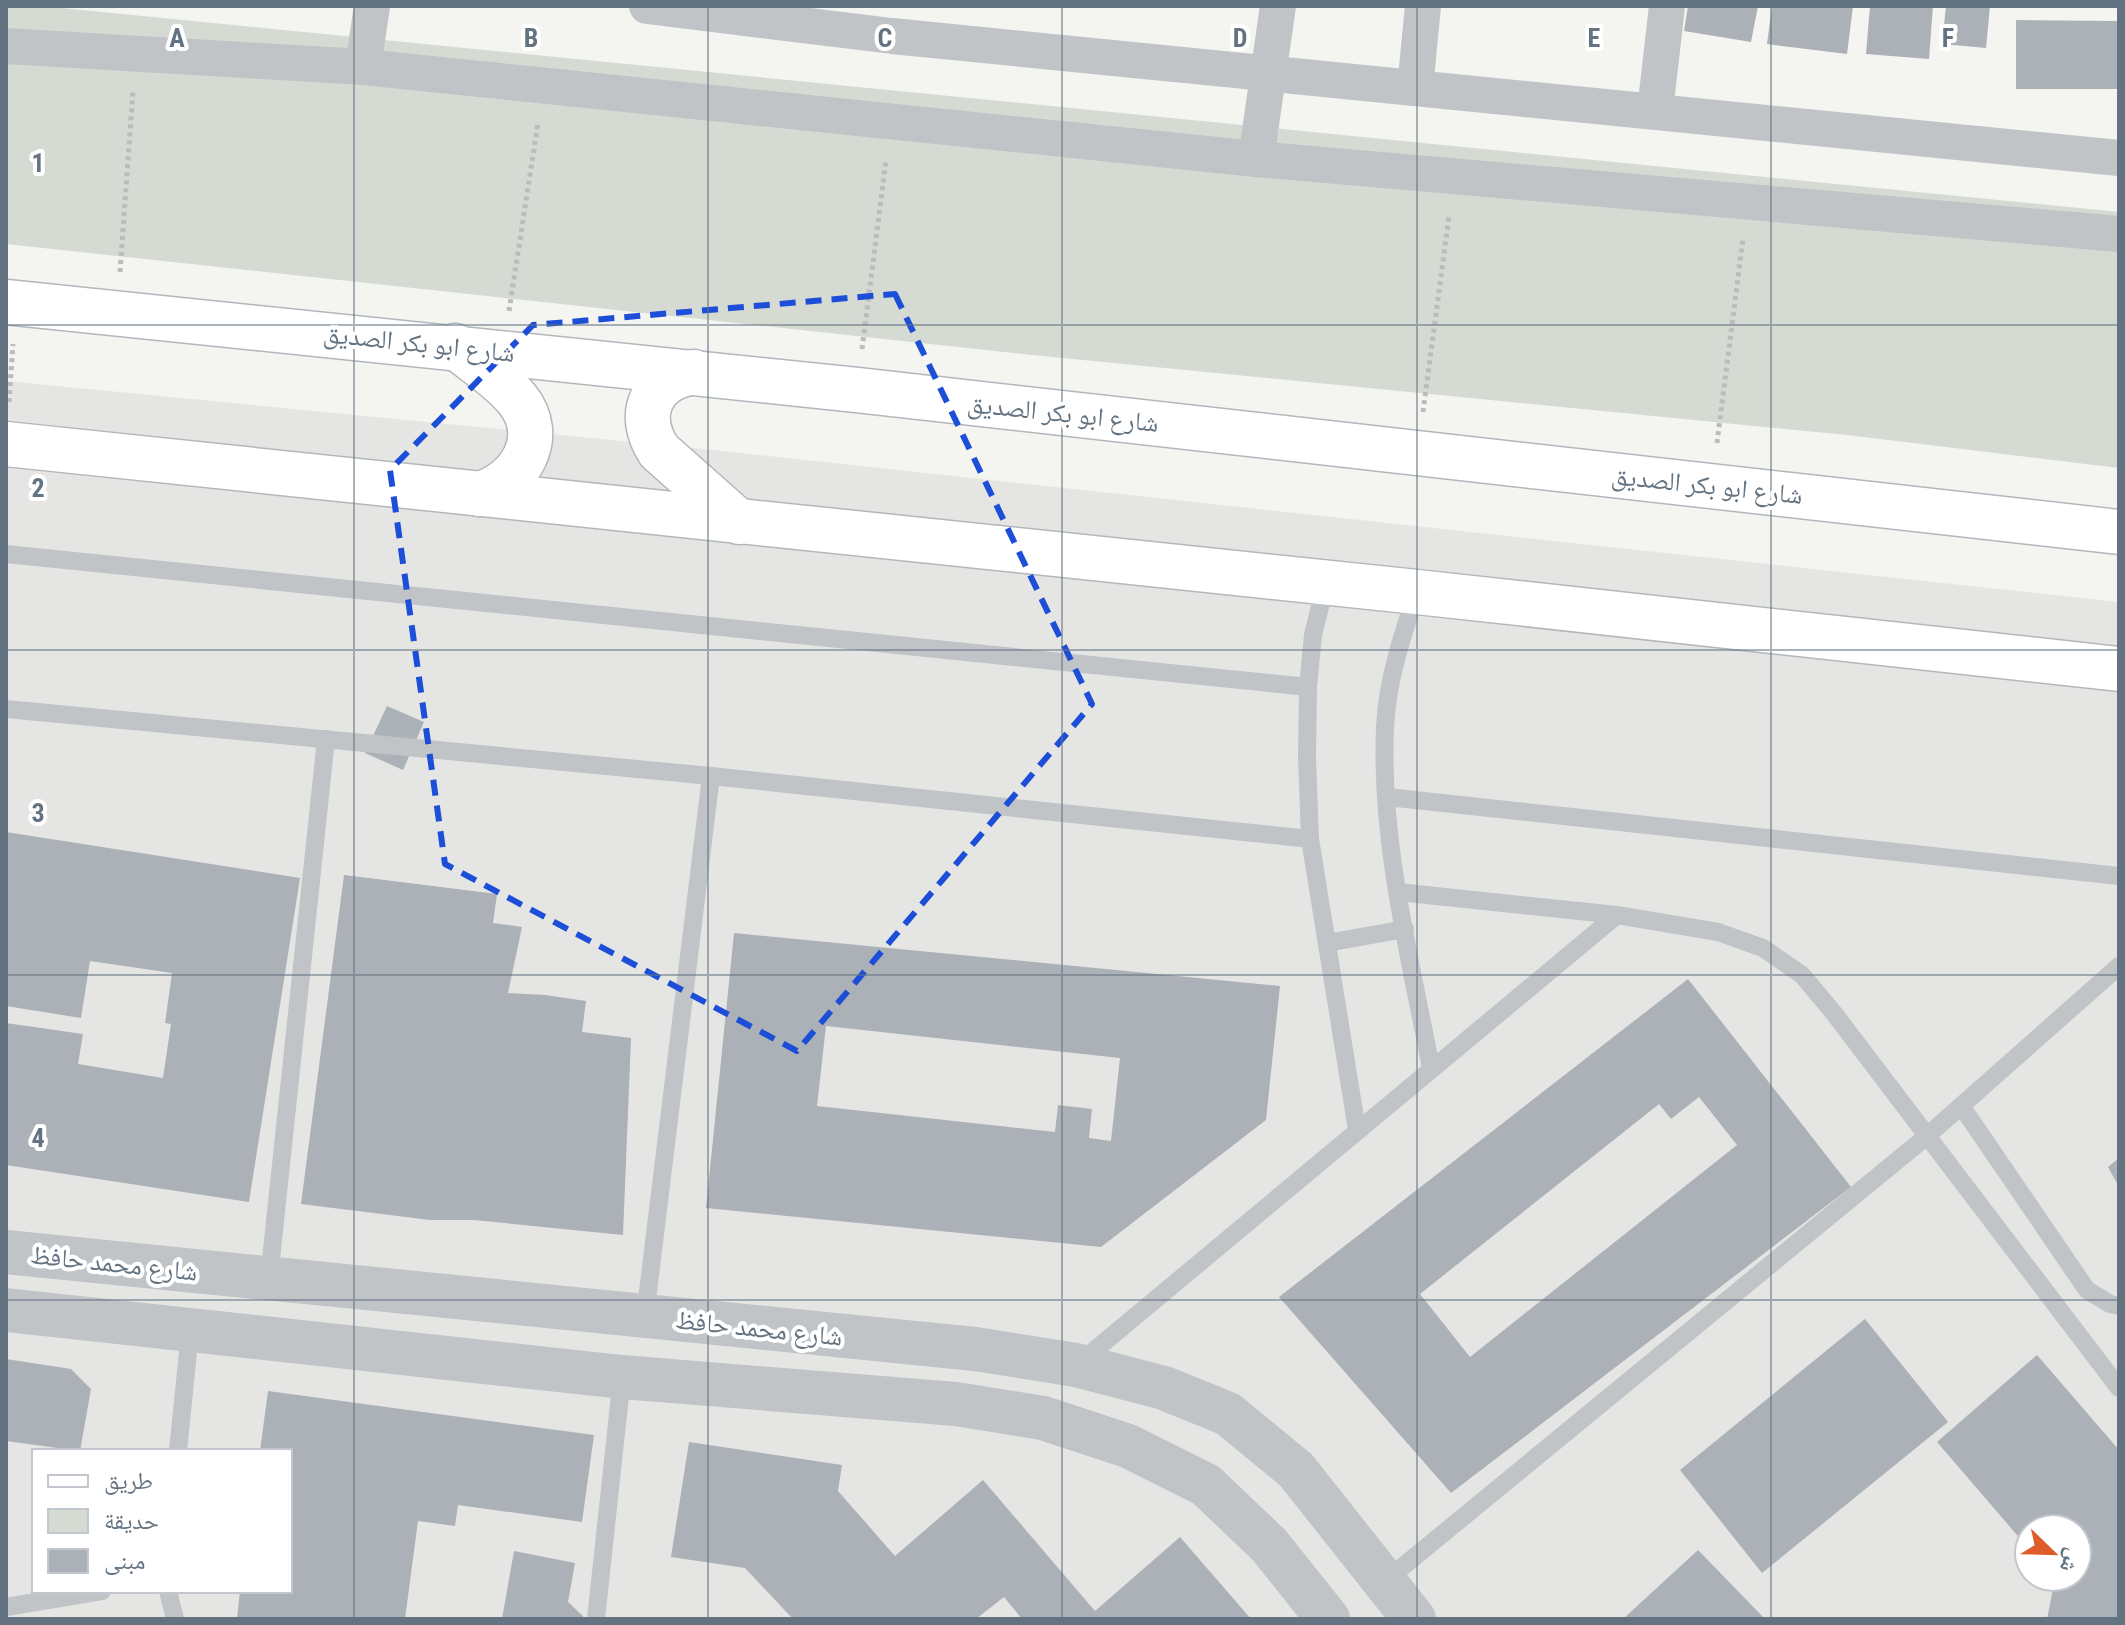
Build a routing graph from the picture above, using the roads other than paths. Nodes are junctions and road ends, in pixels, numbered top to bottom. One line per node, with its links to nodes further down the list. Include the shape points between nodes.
1 (372, 6): 8 (street)
2 (647, 6): 6 (street)
3 (1278, 6): 9 (street)
4 (1423, 6): 10 (street)
5 (1667, 6): 11 (street)
6 (893, 21): 9 (street)
7 (6, 46): 8 (street)
8 (363, 67): 13 (street)
9 (1268, 73): 10 (street); 13 (street)
10 (1415, 88): 11 (street)
11 (1655, 111): 12 (street)
12 (2119, 158)
13 (1256, 159): 14 (street)
14 (2119, 234)
15 (11, 302): 16 (main road, شارع ابو بكر الصديق)
16 (455, 346): 17 (main road, شارع ابو بكر الصديق); 19 (main road, via 517,398 529,426 526,457 518,471 494,490)
17 (694, 372): 20 (main road, via 665,382 654,395 648,409 651,438); 21 (main road, شارع ابو بكر الصديق)
18 (6, 444): 19 (main road)
19 (479, 494): 20 (main road)
20 (739, 522): 23 (main road)
21 (2119, 532)
22 (6, 554): 26 (lane)
23 (1326, 583): 24 (main road); 26 (lane)
24 (1417, 592): 25 (main road); 30 (lane, via 1395,658 1385,727)
25 (2119, 669)
26 (1308, 687): 31 (lane)
27 (6, 709): 28 (lane)
28 (326, 739): 29 (lane); 44 (lane)
29 (711, 776): 31 (lane); 47 (lane)
30 (1387, 797): 32 (lane); 33 (lane)
31 (1310, 839): 36 (lane)
32 (2119, 876)
33 (1398, 892): 34 (lane); 35 (lane)
34 (1617, 915): 38 (lane); 41 (lane, via 1718,932 1763,948 1802,975)
35 (1405, 929): 36 (lane); 38 (lane)
36 (1327, 943): 40 (lane)
37 (2119, 966): 39 (lane)
38 (1431, 1068): 40 (lane)
39 (1962, 1107): 41 (lane); 45 (lane, via 2087,1290)
40 (1357, 1130): 49 (lane)
41 (1927, 1136): 51 (lane); 53 (lane)
42 (6, 1252): 43 (street, شارع محمد حافظ)
43 (196, 1272): 44 (street, شارع محمد حافظ); 48 (street)
44 (269, 1279): 47 (street, شارع محمد حافظ)
45 (2119, 1306)
46 (6, 1310): 48 (street)
47 (645, 1316): 49 (street, شارع محمد حافظ, via 975,1349)
48 (190, 1332): 50 (street); 52 (lane)
49 (1076, 1365): 53 (street, شارع محمد حافظ, via 1164,1388 1228,1414 1296,1470)
50 (622, 1377): 58 (lane); 59 (street, via 956,1404 1043,1418 1128,1446 1206,1485 1269,1545)
51 (2119, 1388)
52 (178, 1449)
53 (1384, 1582): 60 (street, شارع محمد حافظ)
54 (90, 1593): 56 (lane)
55 (168, 1593): 57 (lane)
56 (6, 1607)
57 (175, 1619)
58 (596, 1619)
59 (1328, 1619)
60 (1414, 1619)

